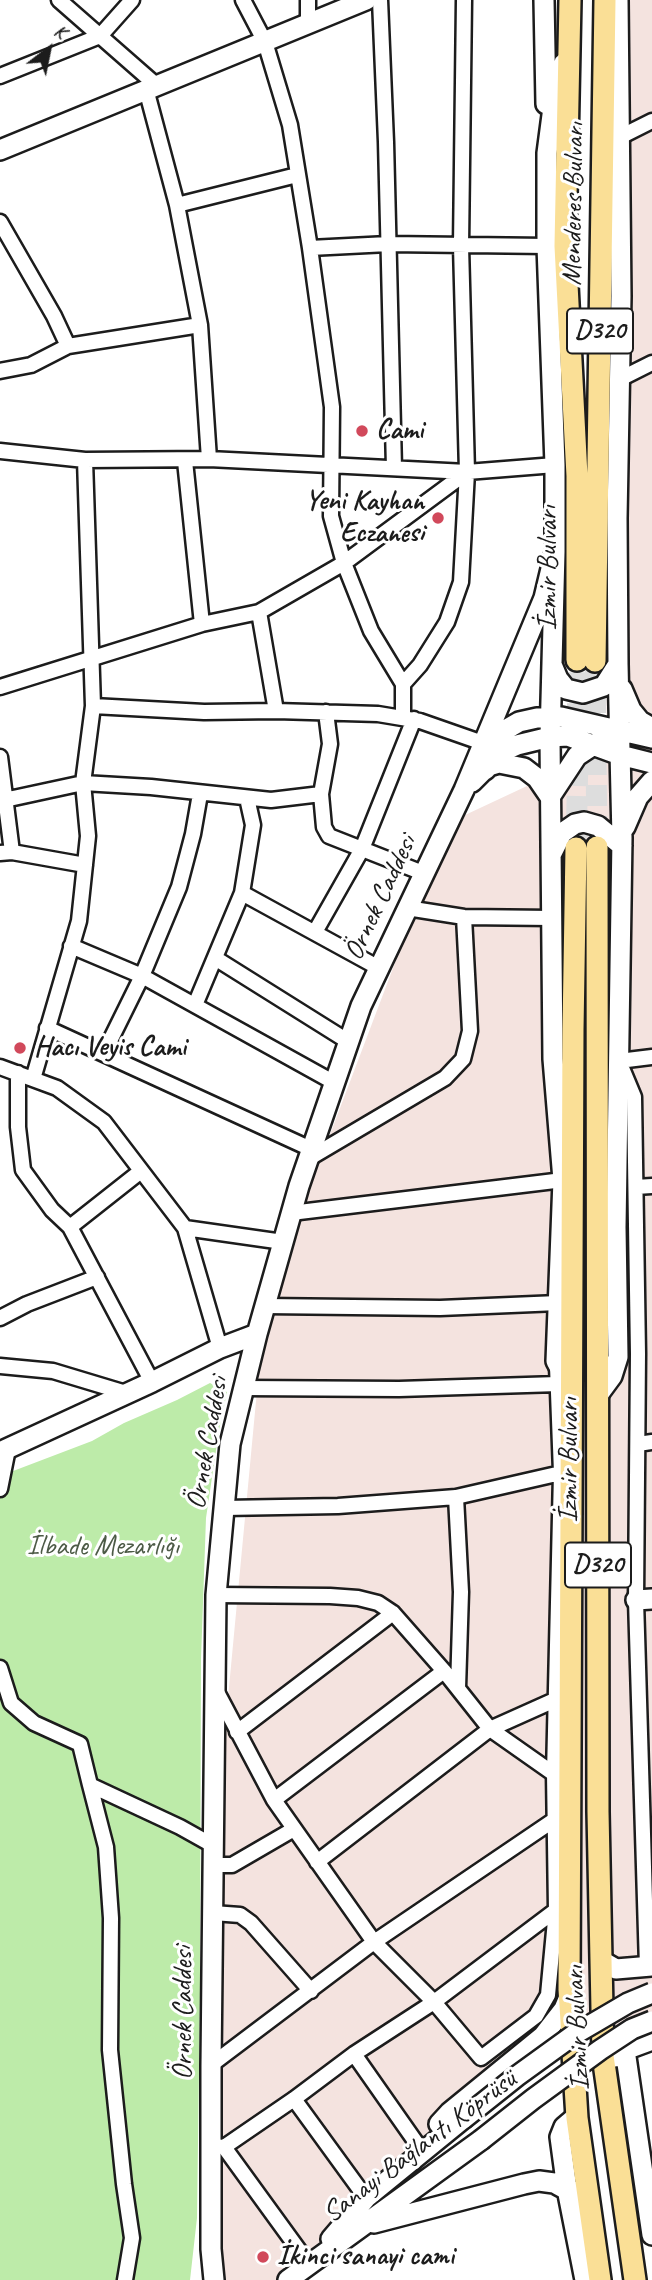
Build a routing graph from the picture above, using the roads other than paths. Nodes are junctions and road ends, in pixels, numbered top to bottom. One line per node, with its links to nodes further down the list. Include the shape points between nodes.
1 (59, 0): 13 (street)
2 (132, 0): 13 (street)
3 (243, 0): 14 (street)
4 (308, 0): 12 (street)
5 (366, 0): 12 (main road)
6 (380, 0): 25 (street)
7 (464, 0): 26 (street)
8 (544, 0): 21 (main road)
9 (570, 0): 15 (main road, Menderes Bulvarı / D320)
10 (605, 0): 48 (main road, Menderes Bulvarı / D320)
11 (618, 0): 19 (main road)
12 (308, 24): 14 (main road)
13 (100, 36): 16 (street); 17 (street)
14 (265, 43): 17 (main road); 22 (street, via 290,125)
15 (569, 46): 21 (main road); 42 (main road, Menderes Bulvarı / D320, via 565,246)
16 (0, 76)
17 (151, 87): 20 (main road); 23 (street)
18 (652, 121): 19 (street)
19 (621, 137): 33 (main road)
20 (0, 150)
21 (548, 150): 27 (main road)
22 (297, 176): 23 (street); 28 (street)
23 (177, 205): 29 (street)
24 (0, 222): 30 (street)
25 (388, 244): 26 (street); 28 (street); 40 (street)
26 (461, 246): 27 (street); 41 (street)
27 (547, 246): 39 (main road)
28 (310, 248): 38 (street, via 332,407)
29 (200, 326): 30 (street); 35 (street)
30 (68, 346): 32 (street, via 32,365)
31 (652, 363): 33 (street)
32 (0, 371)
33 (620, 379): 50 (main road)
34 (0, 450): 36 (street)
35 (209, 459): 37 (street); 38 (street)
36 (85, 460): 37 (street); 47 (street)
37 (185, 461): 46 (street)
38 (333, 465): 40 (street); 44 (street, via 331,516)
39 (555, 465): 41 (street); 43 (main road)
40 (394, 468): 41 (street)
41 (467, 472): 44 (street); 51 (street, via 460,582 447,622)
42 (577, 476): 48 (main road, İzmir Bulvarı / D320)
43 (555, 552): 49 (main road); 62 (main road, Örnek Caddesi, via 544,598)
44 (344, 563): 45 (street); 51 (street, via 371,631)
45 (259, 612): 46 (street); 54 (street)
46 (202, 624): 47 (street)
47 (92, 657): 52 (street); 53 (street)
48 (586, 661)
49 (552, 662): 50 (main road, via 566,689 583,694); 59 (main road)
50 (618, 674): 57 (main road, via 603,713); 58 (main road, via 631,710); 60 (main road)
51 (403, 684): 56 (street)
52 (0, 687)
53 (93, 706): 54 (street); 68 (street)
54 (276, 711): 55 (street)
55 (326, 712): 56 (street); 71 (street, via 330,744)
56 (409, 718): 62 (street); 76 (street)
57 (594, 723): 59 (main road, via 561,717); 60 (main road)
58 (652, 728)
59 (556, 730): 62 (main road, via 537,718 519,722); 63 (main road); 69 (main road, via 508,749); 72 (main road)
60 (619, 731): 61 (main road); 63 (main road); 64 (main road)
61 (652, 738)
62 (483, 743): 69 (main road, Örnek Caddesi)
63 (594, 744): 64 (main road); 72 (main road, via 577,756)
64 (620, 755): 66 (main road); 75 (main road)
65 (0, 757): 74 (street)
66 (652, 763)
67 (652, 781): 75 (main road, via 638,797)
68 (83, 783): 70 (street); 74 (street); 79 (street, via 89,836)
69 (464, 790): 72 (main road, via 489,766 499,763 524,768); 80 (main road, Örnek Caddesi)
70 (200, 794): 73 (street); 89 (street, via 179,887)
71 (321, 794): 73 (street); 76 (street, via 329,836)
72 (550, 797): 78 (main road)
73 (247, 798): 81 (street, via 253,825)
74 (2, 801): 77 (street)
75 (622, 842): 78 (main road, via 584,822 562,833); 95 (main road)
76 (362, 849): 80 (street); 85 (street)
77 (6, 853): 79 (street)
78 (551, 855): 84 (main road)
79 (85, 865): 86 (street, via 79,921)
80 (423, 873): 82 (main road, Örnek Caddesi)
81 (242, 893): 85 (street); 87 (street)
82 (407, 908): 83 (street); 88 (main road, Örnek Caddesi)
83 (464, 917): 84 (street); 100 (street, via 470,1031 463,1059 445,1078)
84 (552, 918): 102 (main road, via 552,1059)
85 (315, 932): 88 (street)
86 (71, 946): 89 (street); 91 (street)
87 (215, 958): 90 (street); 92 (street)
88 (379, 968): 92 (main road, Örnek Caddesi)
89 (142, 976): 90 (street); 93 (street)
90 (195, 1005): 99 (street)
91 (47, 1028): 93 (street); 98 (street)
92 (349, 1042): 99 (main road, Örnek Caddesi)
93 (104, 1053): 100 (street)
94 (652, 1058): 95 (street)
95 (619, 1061): 104 (street, via 634,1097); 121 (main road, via 618,1357)
96 (0, 1067): 97 (street)
97 (18, 1073): 98 (street); 106 (street, via 23,1170)
98 (33, 1079): 101 (street, via 57,1088 104,1122)
99 (335, 1083): 100 (main road, Örnek Caddesi)
100 (310, 1154): 105 (main road, Örnek Caddesi)
101 (141, 1171): 106 (street); 107 (street)
102 (563, 1180): 105 (street); 110 (main road)
103 (652, 1186): 104 (street)
104 (636, 1187): 115 (street)
105 (291, 1213): 108 (main road, Örnek Caddesi)
106 (70, 1227): 109 (street)
107 (185, 1228): 108 (street); 114 (street)
108 (283, 1242): 111 (main road, Örnek Caddesi)
109 (97, 1277): 112 (street); 117 (street)
110 (558, 1303): 111 (street, via 440,1308); 118 (main road, via 556,1362)
111 (265, 1306): 113 (main road, Örnek Caddesi)
112 (0, 1318)
113 (257, 1334): 114 (main road); 119 (main road, Örnek Caddesi)
114 (220, 1348): 117 (main road)
115 (645, 1360): 122 (street)
116 (0, 1366): 120 (street, via 53,1371)
117 (152, 1382): 120 (main road)
118 (565, 1387): 119 (street); 121 (main road, İzmir Bulvarı / D320, via 572,1043 587,847); 124 (street); 155 (main road, İzmir Bulvarı / D320)
119 (244, 1388): 127 (main road, Örnek Caddesi, via 230,1444)
120 (126, 1393): 123 (main road)
121 (598, 1395): 151 (main road, İzmir Bulvarı / D320)
122 (645, 1443): 129 (street)
123 (4, 1450): 125 (street)
124 (561, 1473): 126 (street); 136 (street)
125 (0, 1489)
126 (456, 1497): 127 (street); 135 (street, via 461,1592)
127 (224, 1508): 128 (main road, Örnek Caddesi)
128 (216, 1595): 130 (street, via 358,1598); 134 (main road, Örnek Caddesi)
129 (644, 1600): 133 (street)
130 (393, 1613): 132 (street); 138 (street)
131 (0, 1668): 141 (street, via 11,1703 34,1723 80,1744)
132 (444, 1671): 135 (street); 142 (street)
133 (645, 1675): 139 (street)
134 (215, 1688): 138 (street); 145 (main road, Örnek Caddesi)
135 (458, 1688): 137 (street)
136 (557, 1699): 137 (street); 140 (street)
137 (490, 1729): 140 (street); 147 (street)
138 (237, 1732): 142 (street)
139 (646, 1769): 146 (street)
140 (554, 1774): 143 (street)
141 (90, 1785): 145 (street, via 180,1827); 173 (street, via 106,1847 111,1918 110,2050 132,2238)
142 (274, 1800): 144 (street)
143 (554, 1820): 148 (street); 150 (street)
144 (294, 1829): 145 (street, via 232,1865); 147 (street)
145 (214, 1856): 149 (main road, Örnek Caddesi)
146 (647, 1858): 152 (street)
147 (317, 1862): 150 (street)
148 (556, 1910): 156 (street); 161 (street, via 548,1995 536,2016)
149 (213, 1913): 153 (street, via 240,1915 251,1923); 162 (main road, Örnek Caddesi)
150 (374, 1942): 153 (street); 156 (street)
151 (602, 1961): 152 (main road, via 616,1969); 163 (main road, İzmir Bulvarı / D320)
152 (649, 1967)
153 (311, 1990): 162 (street)
154 (652, 1993): 167 (main road, Sanayi Bağlantı Köprüsü, bridge, via 575,2034)
155 (569, 1997): 164 (main road, via 551,2028); 168 (main road, İzmir Bulvarı / D320)
156 (434, 2002): 160 (street); 161 (street)
157 (652, 2021): 170 (main road, Sanayi Bağlantı Köprüsü, bridge, via 590,2057)
158 (652, 2040): 159 (main road)
159 (625, 2050): 163 (main road); 171 (main road)
160 (354, 2054): 165 (street); 167 (street)
161 (481, 2058): 164 (street)
162 (211, 2066): 166 (main road, Örnek Caddesi)
163 (605, 2068): 178 (main road, İzmir Bulvarı / D320)
164 (494, 2076): 167 (main road, via 450,2112)
165 (294, 2099): 166 (street); 169 (street)
166 (218, 2147): 172 (street); 174 (main road, Örnek Caddesi, via 211,2249)
167 (425, 2148): 169 (main road, Sanayi Bağlantı Köprüsü)
168 (578, 2192): 170 (main road, via 554,2183 524,2183); 176 (main road); 177 (main road, İzmir Bulvarı / D320)
169 (366, 2198): 172 (main road, Sanayi Bağlantı Köprüsü)
170 (363, 2225): 172 (main road, Sanayi Bağlantı Köprüsü)
171 (652, 2235)
172 (309, 2264): 175 (main road)
173 (125, 2280)
174 (214, 2280)
175 (288, 2280)
176 (585, 2280)
177 (600, 2280)
178 (635, 2280)

